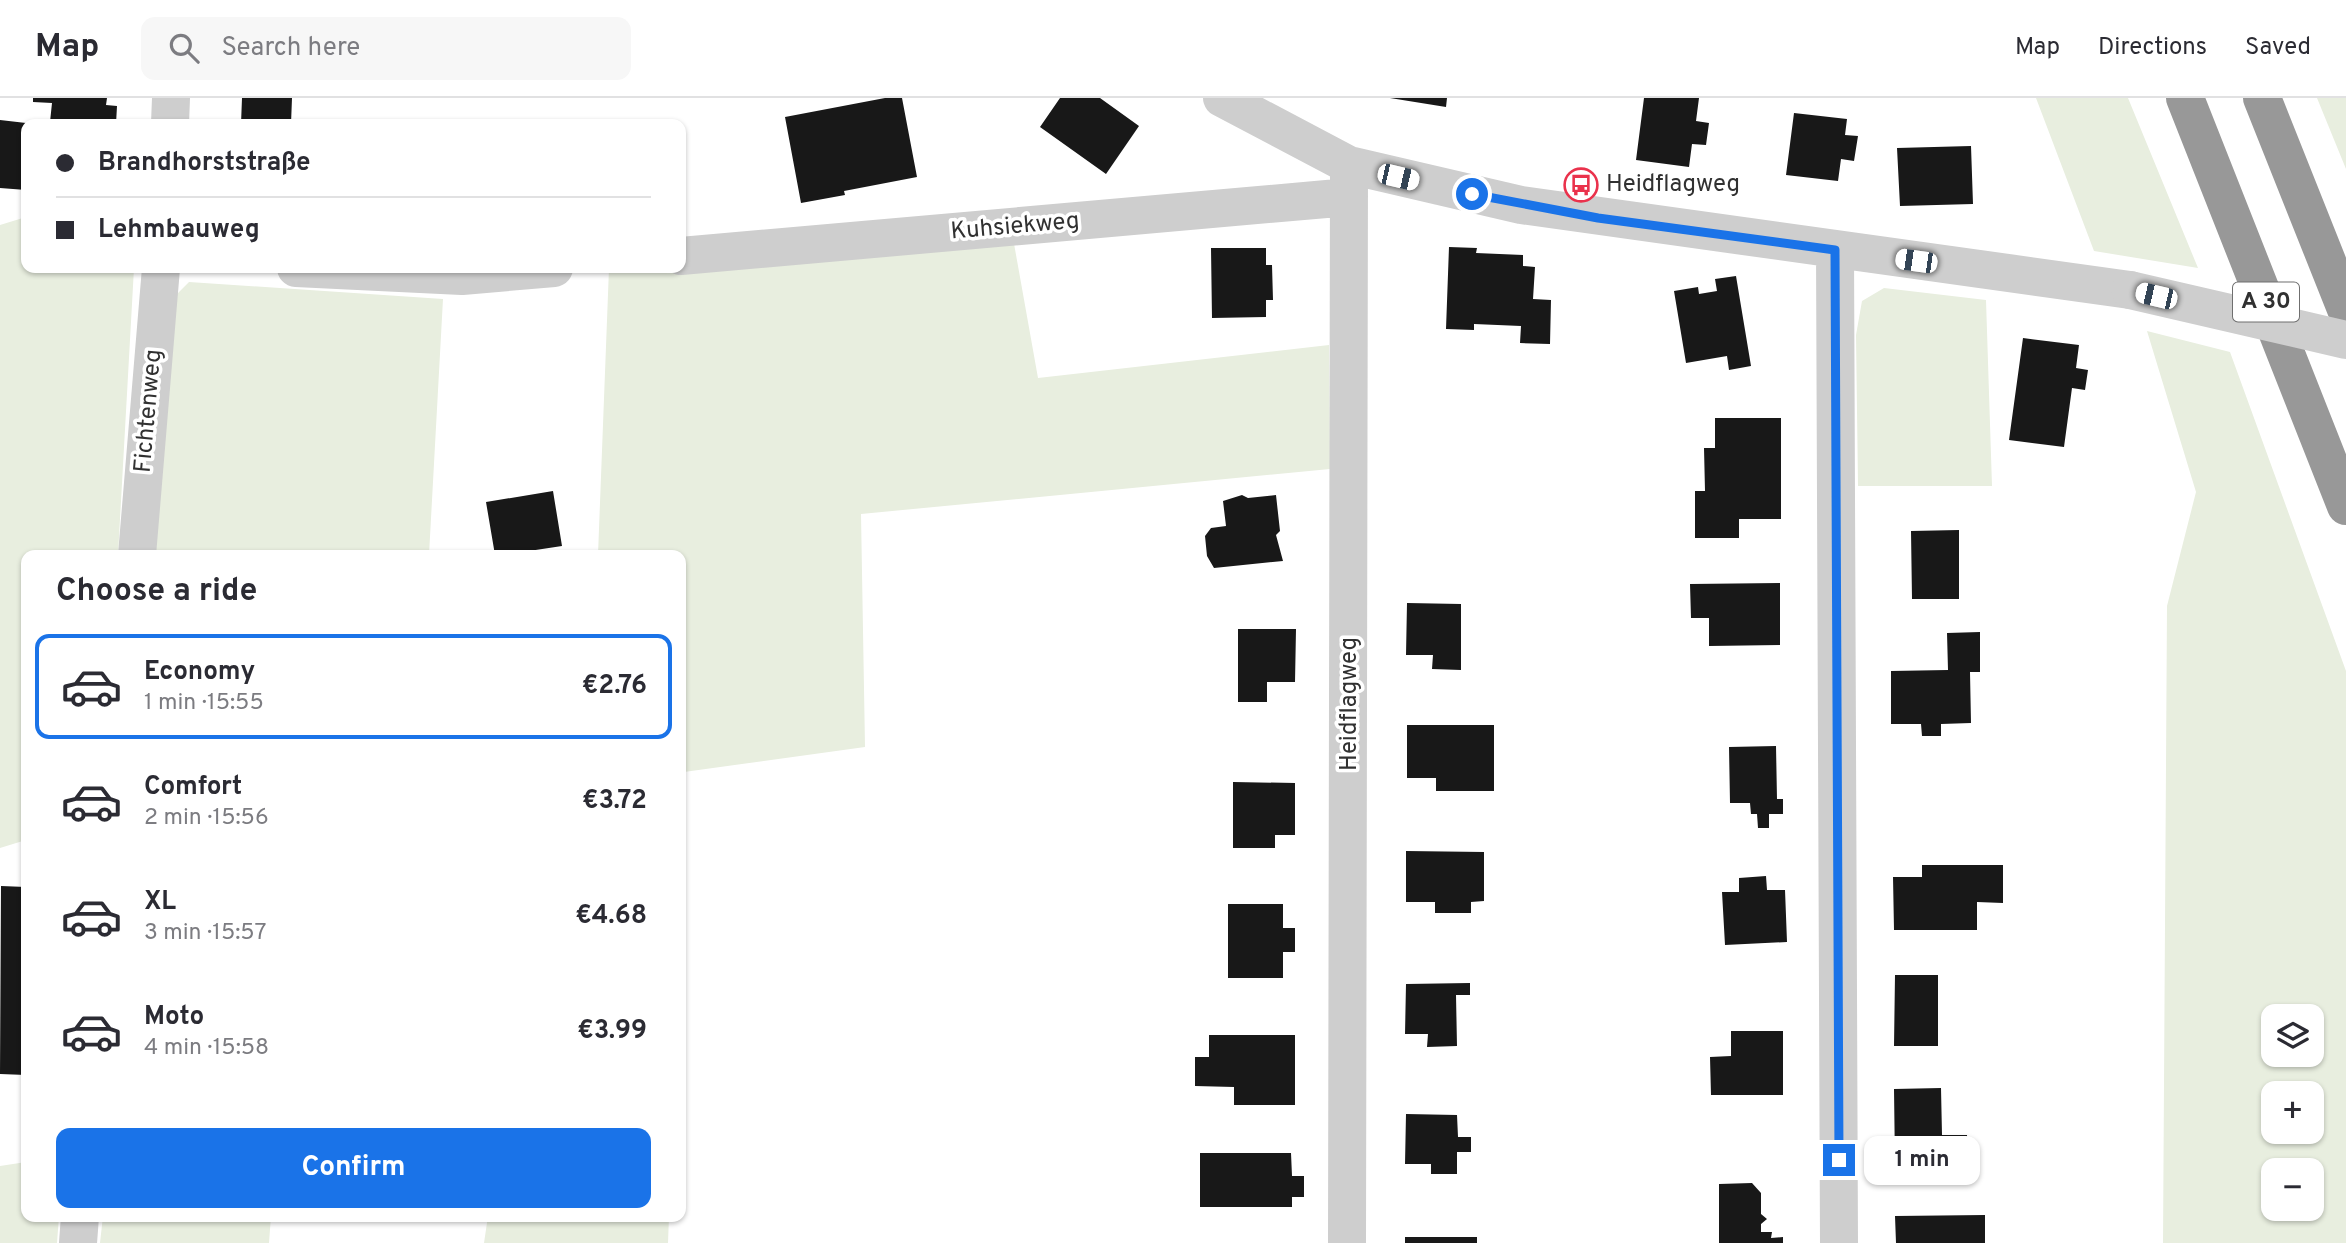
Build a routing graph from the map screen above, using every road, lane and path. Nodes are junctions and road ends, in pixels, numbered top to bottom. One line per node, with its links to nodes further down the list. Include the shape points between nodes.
1 (171, 98): 5 (street)
2 (1222, 98): 6 (street)
3 (2185, 98): 14 (highway, A 30)
4 (2262, 98): 12 (highway, A 30)
5 (170, 119)
6 (1349, 181): 7 (street); 8 (street, Kuhsiekweg); 18 (street, Heidflagweg)
7 (1835, 250): 13 (street, bridge, via 2130,290); 19 (street)
8 (686, 255)
9 (162, 273): 15 (street, Fichtenweg)
10 (400, 273): 11 (street)
11 (496, 273)
12 (2346, 309)
13 (2346, 340)
14 (2346, 506)
15 (137, 550)
16 (80, 1222): 17 (street)
17 (78, 1243)
18 (1348, 1243)
19 (1839, 1243)

